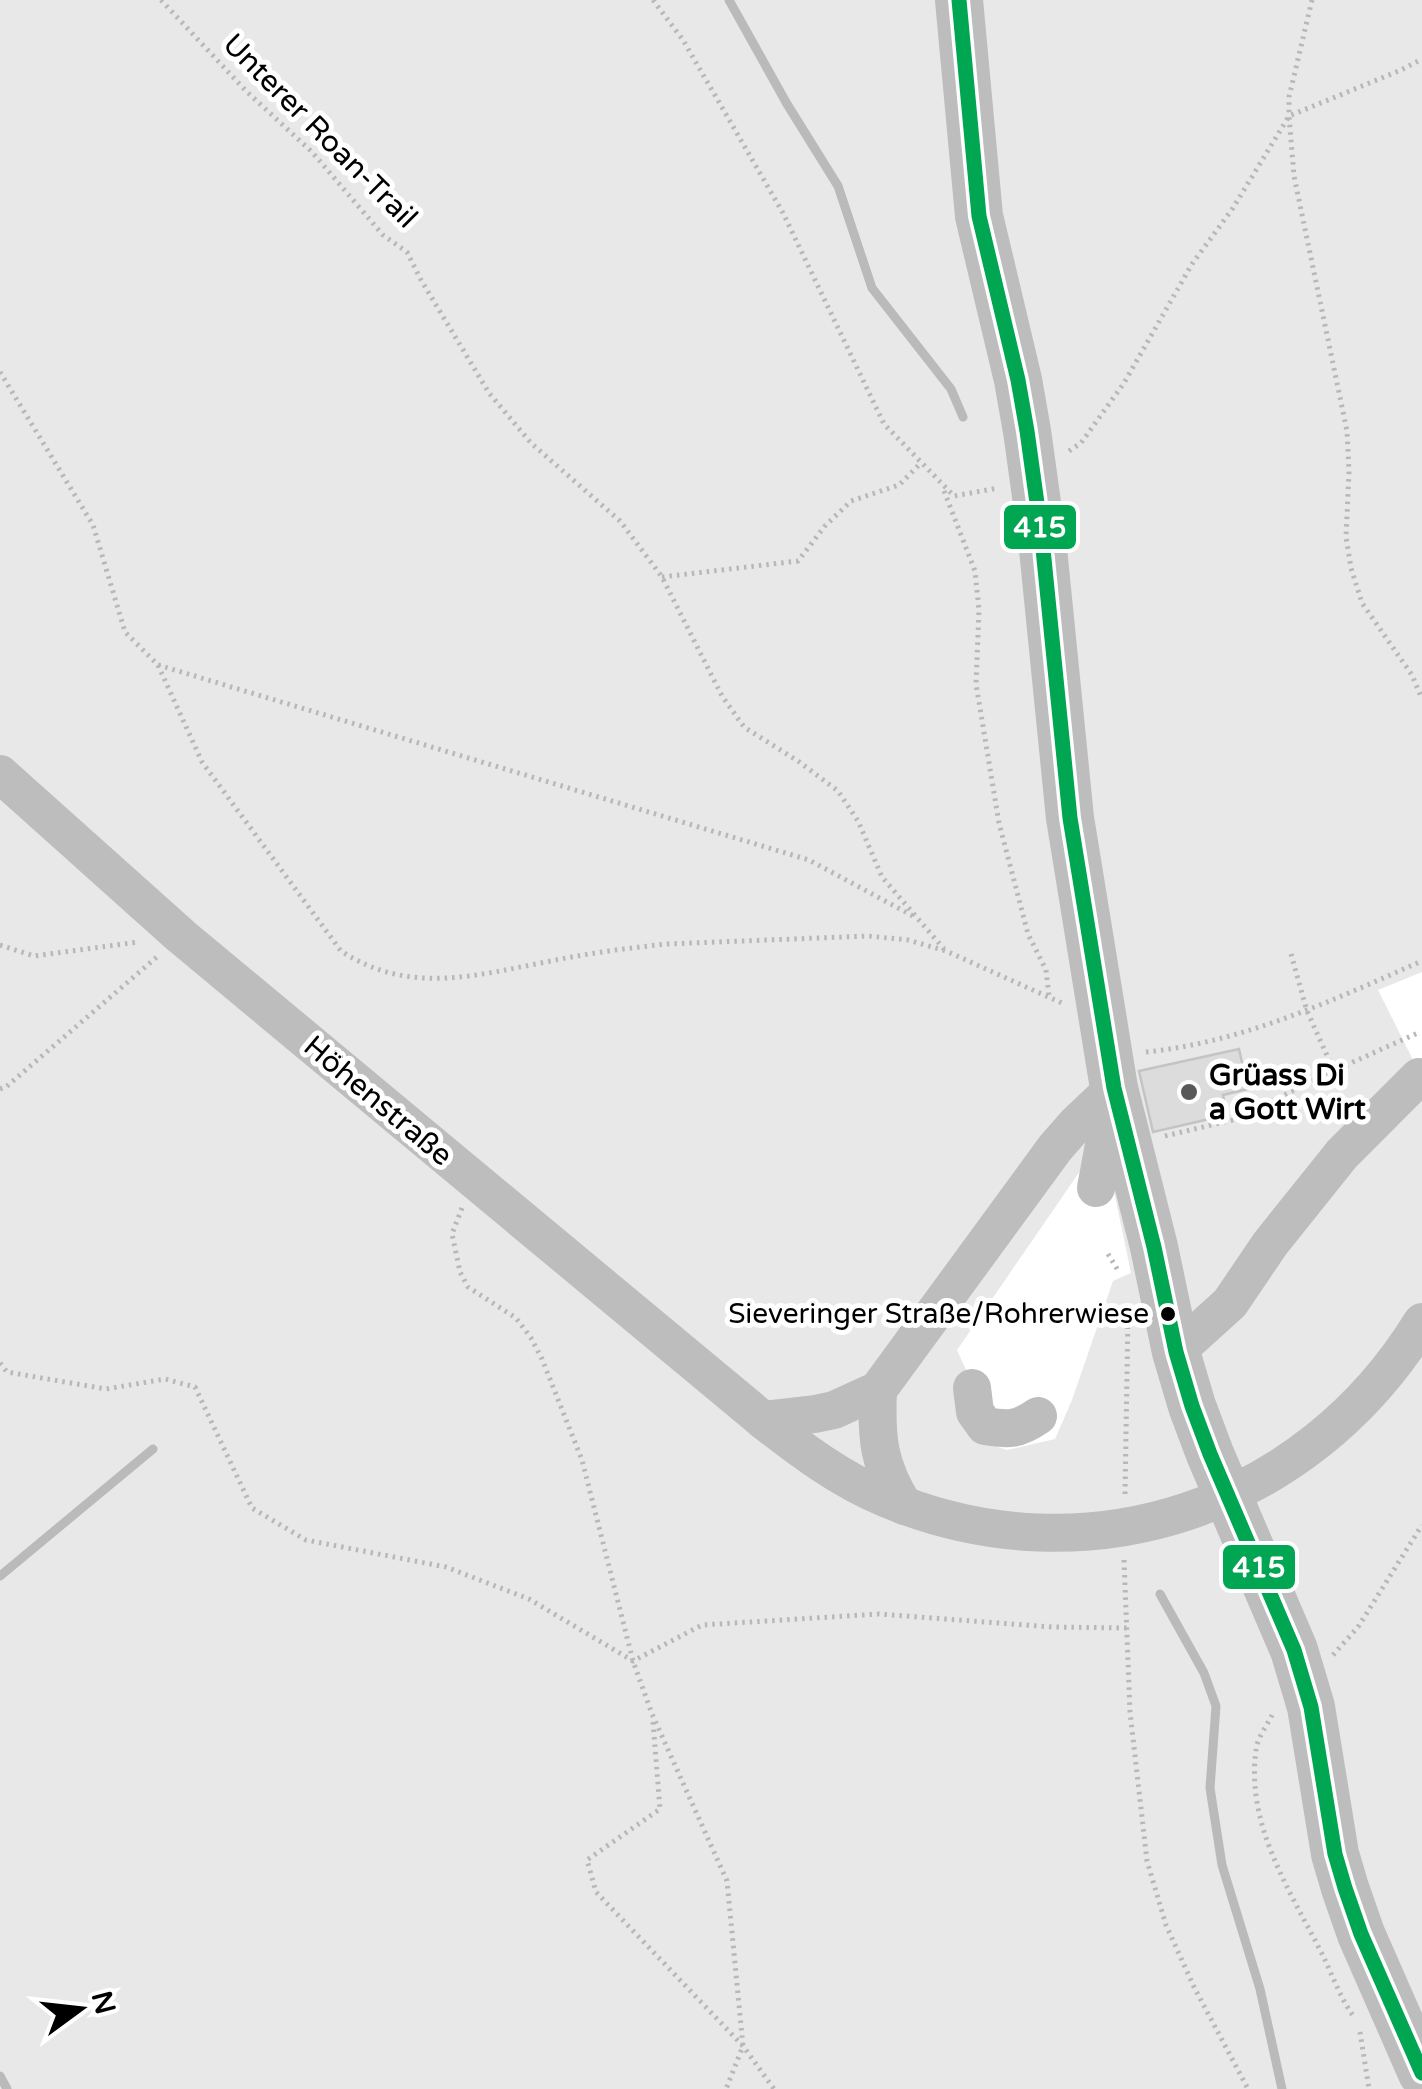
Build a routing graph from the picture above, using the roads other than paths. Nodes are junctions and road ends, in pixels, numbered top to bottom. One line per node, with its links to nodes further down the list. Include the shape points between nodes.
1 (959, 0): 3 (main road, via 978,216 1034,475 1070,818)
2 (0, 774): 11 (street, Höhenstraße, via 180,936)
3 (1111, 1067): 5 (street); 7 (main road); 9 (street)
4 (1420, 1076): 7 (street, via 1342,1154 1230,1303)
5 (1096, 1188)
6 (1422, 1322): 12 (street, Höhenstraße, via 1391,1369 1322,1440 1219,1500 1158,1520 1086,1532 1021,1532)
7 (1176, 1352): 13 (main road, via 1210,1454 1294,1650 1344,1888)
8 (972, 1388): 10 (street, via 984,1426 1005,1430)
9 (878, 1390): 11 (street, via 834,1410); 12 (street, via 877,1442)
10 (1038, 1416)
11 (762, 1420): 12 (street, Höhenstraße, via 826,1466)
12 (904, 1506)
13 (1422, 2072)

